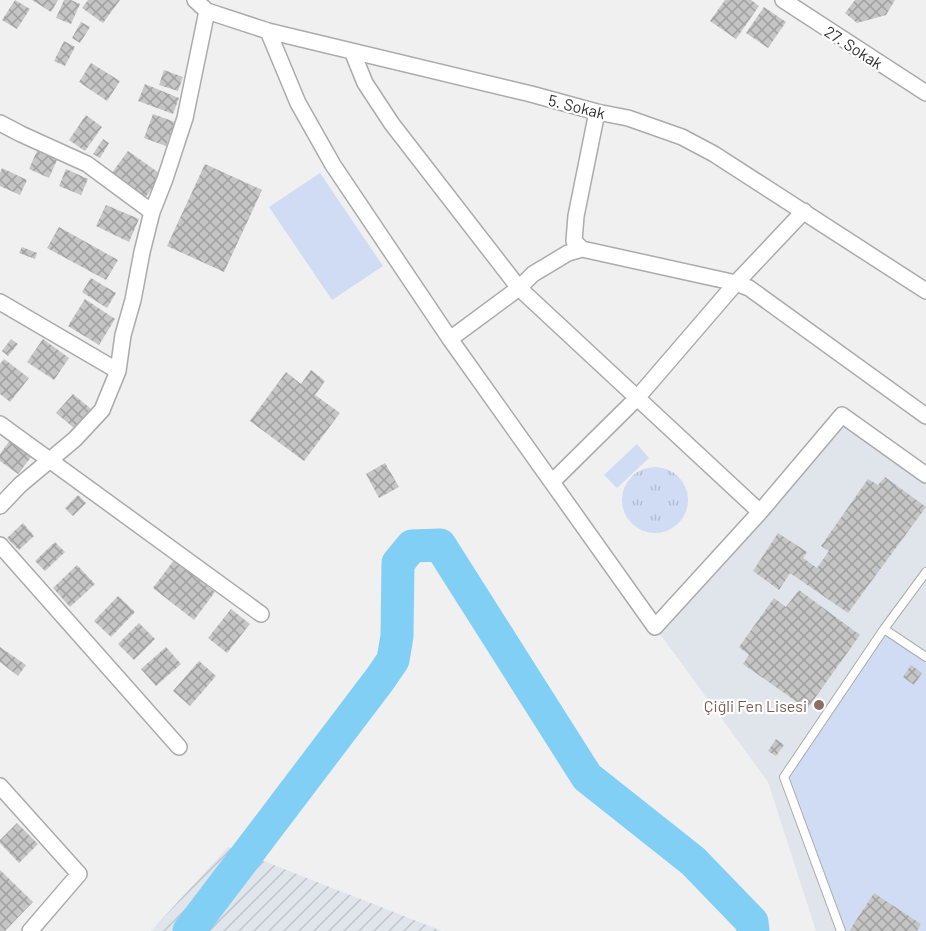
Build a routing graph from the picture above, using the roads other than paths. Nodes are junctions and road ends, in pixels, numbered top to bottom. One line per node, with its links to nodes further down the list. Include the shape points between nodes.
1 (195, 0): 3 (street, 5. Sokak)
2 (783, 0): 6 (street, 27. Sokak)
3 (207, 11): 4 (street, 5. Sokak); 10 (street, via 185,118)
4 (268, 31): 5 (street, 5. Sokak); 16 (street, via 298,103 333,165)
5 (352, 51): 7 (street, 5. Sokak); 13 (street, via 365,83 392,124)
6 (926, 93)
7 (597, 112): 9 (street, 5. Sokak, via 682,137); 11 (street, via 576,216 574,241)
8 (0, 123): 10 (street, via 87,164)
9 (804, 211): 12 (street); 14 (street, 5. Sokak)
10 (152, 212): 17 (street)
11 (582, 249): 12 (street); 13 (street, via 533,274)
12 (736, 283): 18 (street); 19 (street, via 749,288)
13 (519, 288): 16 (street); 18 (street)
14 (926, 291)
15 (0, 302): 17 (street)
16 (450, 339): 23 (street)
17 (118, 371): 21 (street, via 102,410)
18 (637, 398): 23 (street); 25 (street)
19 (926, 416)
20 (0, 424): 21 (street)
21 (50, 460): 24 (street); 28 (street)
22 (926, 475): 25 (street, via 842,415)
23 (552, 482): 25 (street, via 654,627)
24 (0, 506)
25 (760, 512)
26 (0, 545): 31 (street)
27 (926, 572): 29 (lane)
28 (261, 614)
29 (884, 629): 30 (lane); 34 (lane, via 784,777)
30 (926, 657)
31 (179, 747)
32 (0, 786): 33 (street, via 79,874)
33 (30, 931)
34 (841, 931)

